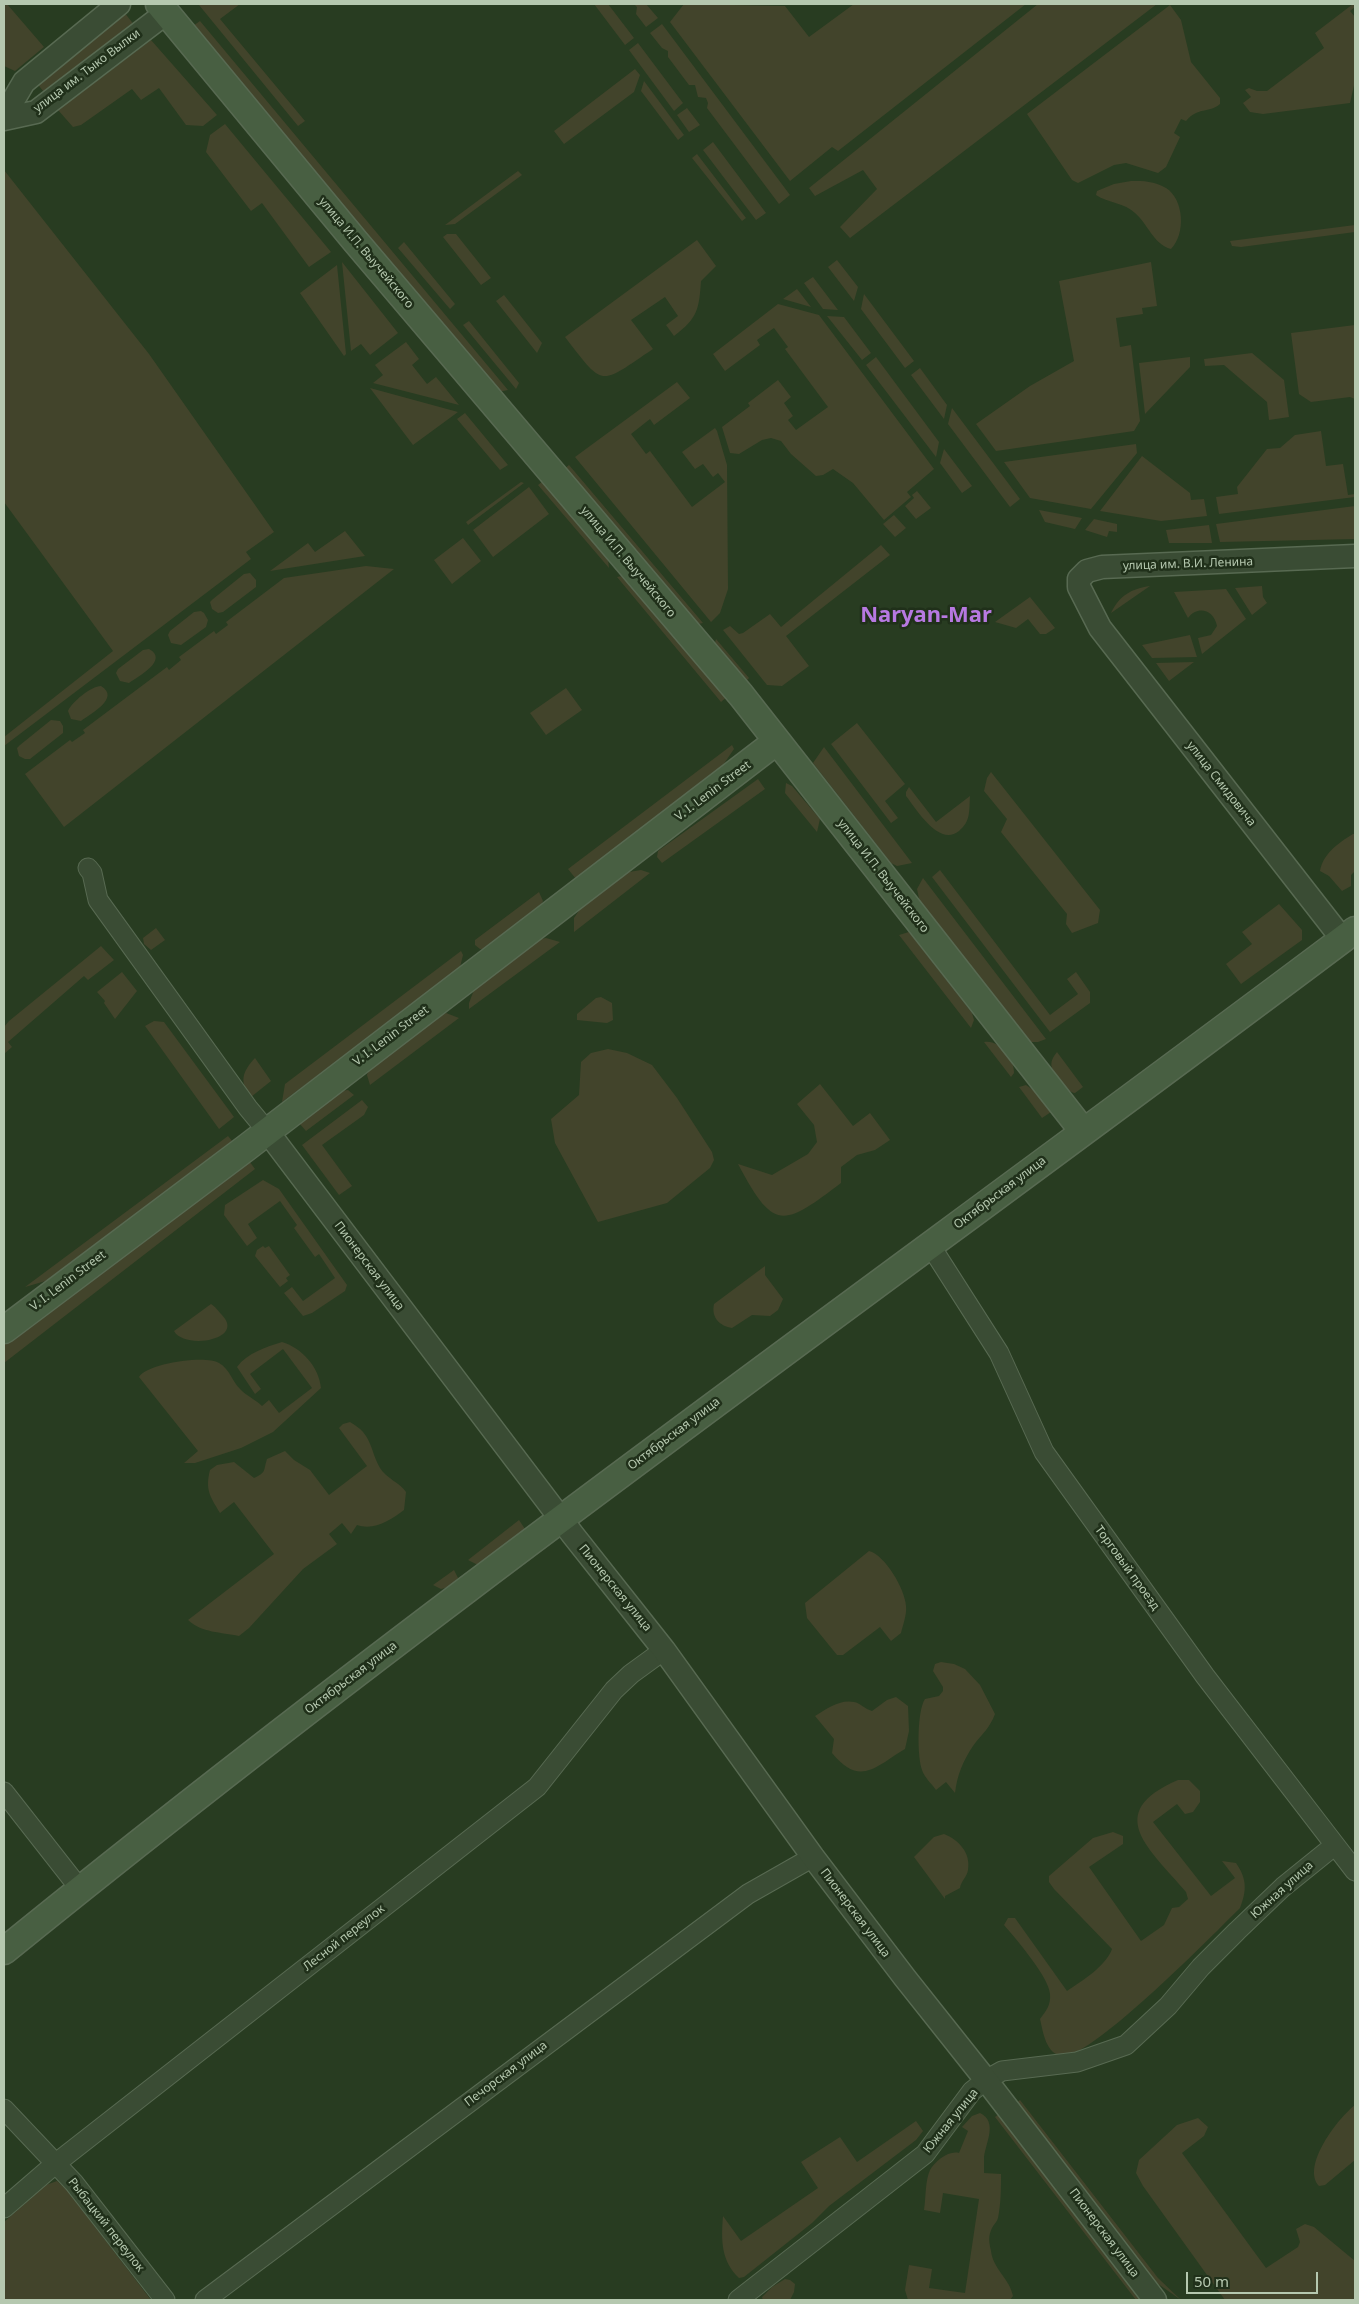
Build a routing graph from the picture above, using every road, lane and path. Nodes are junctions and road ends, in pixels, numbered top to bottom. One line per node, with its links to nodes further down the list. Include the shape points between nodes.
1 (119, 4): 3 (street, улица им. Тыко Вылки, via 24,82)
2 (163, 7): 3 (street, улица им. Тыко Вылки, via 36,112); 6 (main road, улица И.П. Выучейского, via 356,242 741,695)
3 (4, 117)
4 (1355, 556): 5 (street, улица им. В.И. Ленина, via 1102,567 1087,571 1079,579 1080,587)
5 (1100, 628): 8 (street, улица Смидовича)
6 (777, 742): 9 (main road, улица И.П. Выучейского); 10 (main road, V. I. Lenin Street)
7 (88, 868): 10 (street, Пионерская улица, via 98,900)
8 (1349, 935): 9 (main road, Октябрьская улица)
9 (1083, 1131): 11 (main road, Октябрьская улица)
10 (267, 1132): 12 (main road, V. I. Lenin Street); 13 (street, Пионерская улица)
11 (930, 1245): 13 (main road, Октябрьская улица); 16 (street, Торговый проезд, via 999,1353 1044,1452 1167,1624)
12 (4, 1330)
13 (561, 1519): 14 (street, Пионерская улица); 19 (main road, Октябрьская улица, via 287,1726)
14 (664, 1650): 17 (street, Пионерская улица); 23 (street, Лесной переулок, via 614,1690 537,1787)
15 (4, 1792): 19 (street)
16 (1335, 1845): 18 (street, Торговый проезд); 21 (street, Южная улица, via 1249,1919 1168,2006 1126,2045 1077,2062 1002,2071)
17 (813, 1857): 21 (street, Пионерская улица); 26 (street, Печорская улица, via 748,1894)
18 (1355, 1871)
19 (80, 1889): 20 (main road, Октябрьская улица)
20 (4, 1951)
21 (986, 2080): 27 (street, Южная улица, via 972,2091 925,2154); 28 (street, Пионерская улица)
22 (4, 2109): 23 (street, Рыбацкий переулок)
23 (55, 2164): 24 (street, Лесной переулок); 25 (street, Рыбацкий переулок, via 74,2183)
24 (4, 2208)
25 (165, 2300)
26 (205, 2300)
27 (738, 2300)
28 (1155, 2300)

